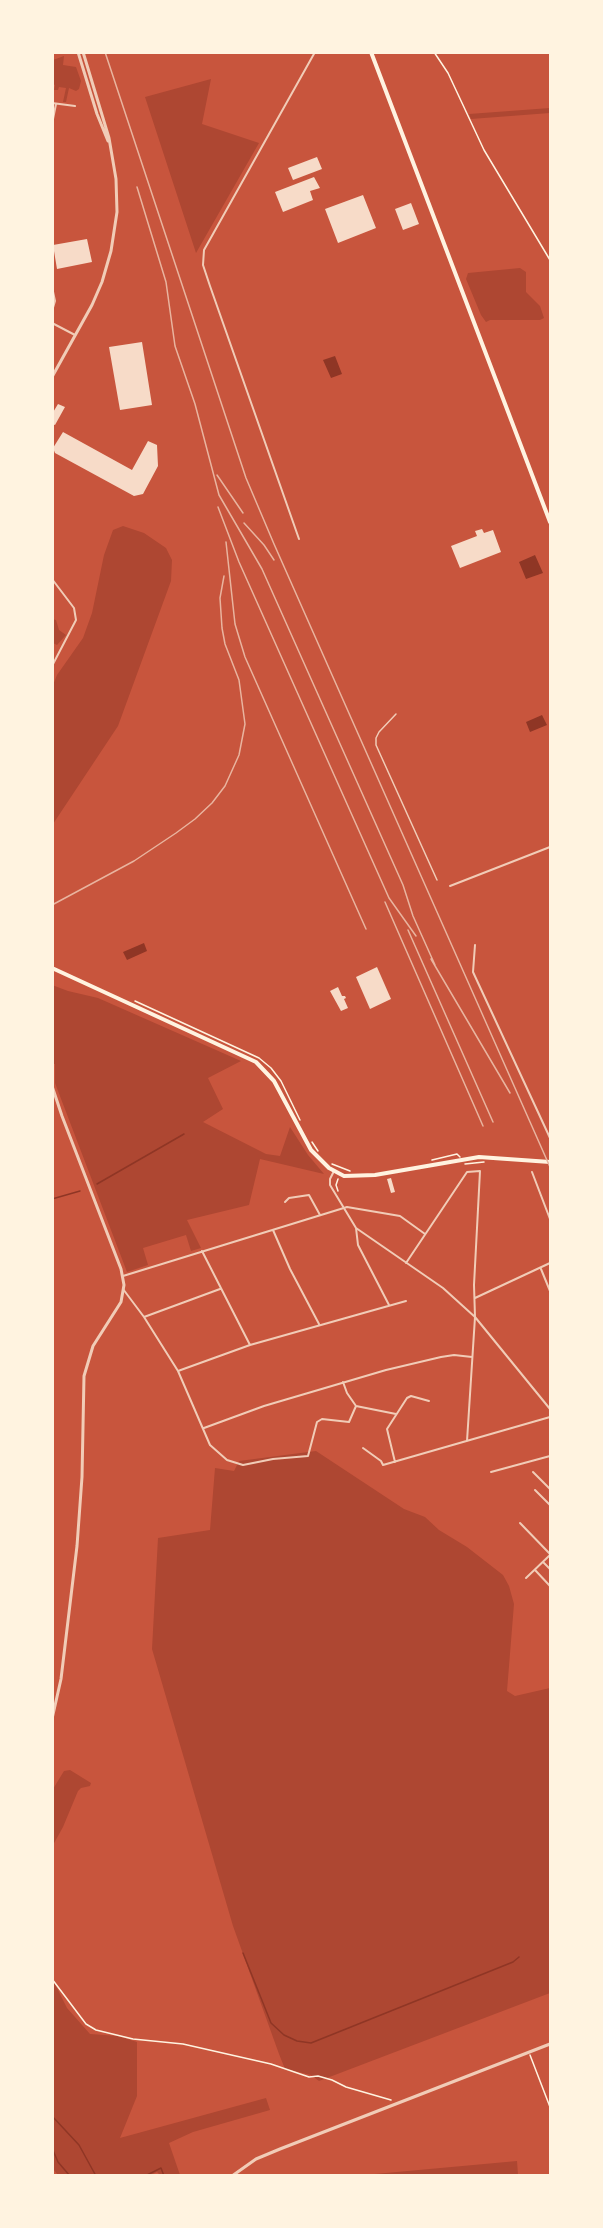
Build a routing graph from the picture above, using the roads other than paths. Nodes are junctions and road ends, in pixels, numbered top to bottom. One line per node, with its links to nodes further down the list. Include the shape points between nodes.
1 (78, 52): 8 (street)
2 (83, 52): 8 (street)
3 (315, 52): 15 (street, via 204,250 203,265)
4 (371, 52): 14 (main road)
5 (54, 104): 6 (street); 7 (street)
6 (75, 106)
7 (52, 124)
8 (109, 142): 12 (street, via 117,195 114,238 102,282)
9 (52, 287): 10 (street)
10 (52, 311)
11 (52, 323): 12 (street)
12 (75, 335): 13 (street)
13 (52, 376)
14 (550, 522)
15 (299, 539)
16 (52, 579): 17 (street, via 74,608 76,620)
17 (52, 666)
18 (396, 714): 20 (lane, via 375,738 376,745)
19 (550, 847): 21 (street)
20 (437, 880)
21 (450, 886)
22 (475, 945): 25 (street, via 473,972)
23 (52, 968): 27 (main road, via 256,1062 274,1081 311,1150)
24 (52, 1086): 40 (street)
25 (550, 1138)
26 (550, 1162): 27 (main road, via 479,1157 375,1175 344,1176)
27 (334, 1171): 30 (street, via 330,1185)
28 (532, 1172): 32 (street)
29 (285, 1202): 31 (street, via 309,1195)
30 (344, 1207): 31 (street); 33 (street); 35 (street, via 400,1216)
31 (320, 1215): 34 (street)
32 (550, 1219)
33 (356, 1228): 37 (street); 46 (street, via 358,1245)
34 (273, 1230): 36 (street); 49 (street)
35 (425, 1234): 37 (street); 44 (street, via 467,1172 480,1171)
36 (202, 1251): 40 (street); 42 (street)
37 (406, 1263): 48 (street, via 443,1288)
38 (550, 1263): 39 (street)
39 (540, 1268): 43 (street); 44 (street)
40 (123, 1276): 41 (street)
41 (123, 1289): 47 (street); 76 (street, via 115,1313 93,1347 84,1376 76,1546 61,1679)
42 (221, 1289): 47 (street); 50 (street)
43 (550, 1291)
44 (475, 1298): 48 (street)
45 (406, 1301): 46 (street)
46 (390, 1305): 49 (street)
47 (144, 1317): 52 (street)
48 (475, 1317): 51 (street); 56 (street)
49 (319, 1324): 50 (street)
50 (250, 1345): 52 (street)
51 (472, 1357): 53 (street, via 454,1355 421,1361); 60 (street)
52 (178, 1371): 59 (street)
53 (343, 1382): 55 (street); 59 (street)
54 (429, 1401): 57 (street, via 411,1396)
55 (356, 1406): 57 (street); 59 (street, via 346,1424 322,1419 318,1422 308,1456 243,1465 220,1455 210,1445)
56 (550, 1409)
57 (396, 1414): 63 (street, via 387,1433)
58 (550, 1417): 60 (street)
59 (203, 1428)
60 (467, 1441): 63 (street)
61 (363, 1448): 63 (street, via 383,1465)
62 (550, 1456): 64 (street)
63 (395, 1462)
64 (491, 1472)
65 (533, 1472): 66 (street)
66 (550, 1489)
67 (535, 1490): 68 (street)
68 (550, 1505)
69 (520, 1523): 70 (street)
70 (550, 1554): 71 (street)
71 (543, 1562): 72 (street); 73 (street)
72 (550, 1569)
73 (535, 1570): 74 (street); 75 (street)
74 (526, 1578)
75 (550, 1586)
76 (52, 1719)
77 (550, 2044): 78 (street, via 280,2149)
78 (232, 2175)

